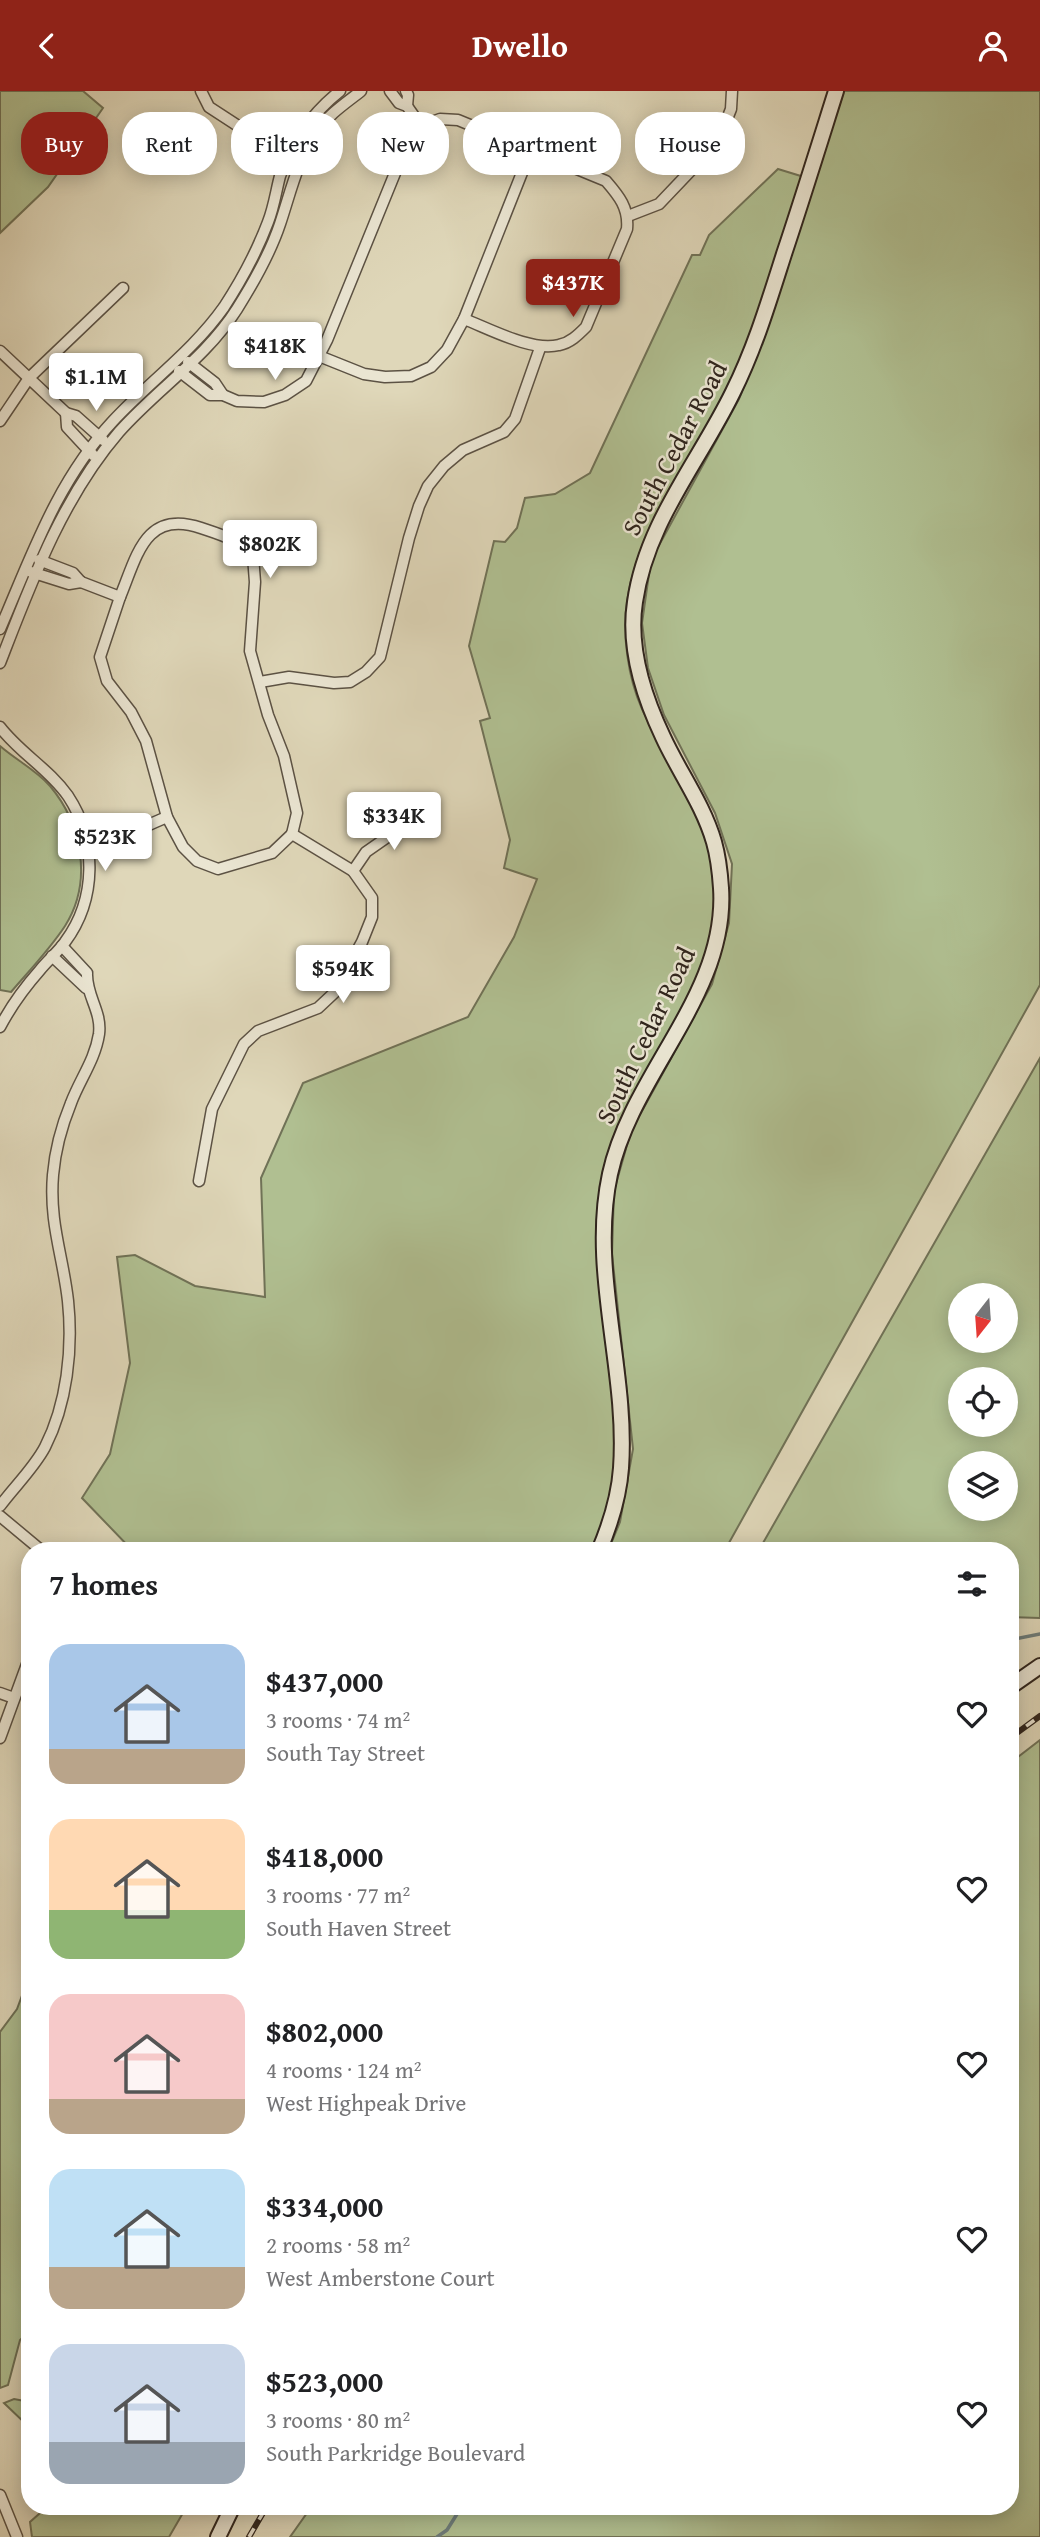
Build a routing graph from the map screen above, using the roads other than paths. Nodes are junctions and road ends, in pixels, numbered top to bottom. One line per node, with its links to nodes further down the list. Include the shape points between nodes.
1 (201, 91): 12 (street, via 209,107)
2 (340, 91): 9 (street)
3 (361, 91): 10 (street)
4 (390, 91): 8 (street)
5 (405, 91): 8 (street)
6 (732, 91): 18 (street, via 731,109 718,142 659,204)
7 (836, 91): 61 (street, South Cedar Road, via 761,327 734,392 650,542 634,605 635,650 644,691 714,843 721,890 719,932 708,971 623,1131 610,1176 604,1232 621,1470)
8 (407, 106): 11 (street)
9 (316, 112)
10 (334, 112)
11 (411, 112)
12 (231, 121)
13 (282, 175): 23 (street, via 250,261 224,307)
14 (295, 175): 26 (street, via 261,267 235,311)
15 (394, 175): 24 (street)
16 (521, 175): 20 (street)
17 (591, 175): 18 (street, via 606,181)
18 (628, 216): 21 (street, via 627,229 586,327 561,345)
19 (124, 288): 28 (street)
20 (464, 319): 21 (street); 24 (street, via 447,350 431,367 411,376 364,374)
21 (540, 348): 44 (street, via 515,419 504,432 463,450 428,486 409,538 380,657 350,681 289,677)
22 (0, 351): 28 (street)
23 (183, 355): 25 (street); 26 (street)
24 (319, 356): 29 (street, via 306,381 285,395 264,402 237,401)
25 (173, 364): 27 (street); 32 (street)
26 (191, 365): 27 (street); 29 (street)
27 (181, 374): 29 (street, via 210,395); 33 (street)
28 (29, 379): 30 (street); 31 (street)
29 (223, 395)
30 (66, 414): 32 (street, via 76,416); 34 (street, via 67,427)
31 (0, 421)
32 (100, 436): 33 (street); 34 (street)
33 (108, 445): 35 (street)
34 (89, 450): 35 (street); 36 (street, via 60,491)
35 (98, 459): 37 (street, via 72,499)
36 (31, 557): 37 (street); 38 (street)
37 (42, 561): 39 (street); 40 (street, via 73,573)
38 (25, 570): 39 (street); 42 (street)
39 (37, 574): 40 (street, via 69,584); 43 (street)
40 (81, 582): 41 (street)
41 (120, 597): 44 (street, via 141,545 168,523 188,523 236,539 253,555 250,651); 47 (street, via 100,657 107,681 146,741)
42 (0, 629)
43 (0, 663)
44 (261, 682): 49 (street, via 298,813)
45 (0, 727): 50 (street, via 67,796)
46 (419, 815): 52 (street, via 366,852)
47 (167, 817): 48 (street); 49 (street, via 183,847 197,861 218,869 272,853)
48 (129, 832): 50 (street, via 117,827); 51 (street, via 121,840)
49 (292, 834): 52 (street)
50 (86, 837): 51 (street)
51 (89, 850): 53 (street, via 83,909)
52 (353, 871): 57 (street, via 372,898 372,917 356,953 334,993 318,1007 258,1031 244,1044 212,1109)
53 (62, 946): 54 (street); 55 (street, via 87,973)
54 (52, 956): 55 (street); 56 (street)
55 (86, 988): 58 (street, via 97,1011 99,1031 93,1058 62,1131 53,1173 52,1217 68,1301 64,1388 44,1449)
56 (0, 1027)
57 (199, 1181)
58 (0, 1506)
59 (0, 1516): 60 (street)
60 (31, 1542)
61 (603, 1542)
62 (1040, 1666): 64 (street)
63 (21, 1680): 66 (street)
64 (1019, 1681)
65 (0, 1693): 66 (street)
66 (14, 1698): 67 (street)
67 (0, 1738)
68 (0, 2495): 70 (street)
69 (229, 2515): 71 (street)
70 (18, 2537)
71 (218, 2537)

